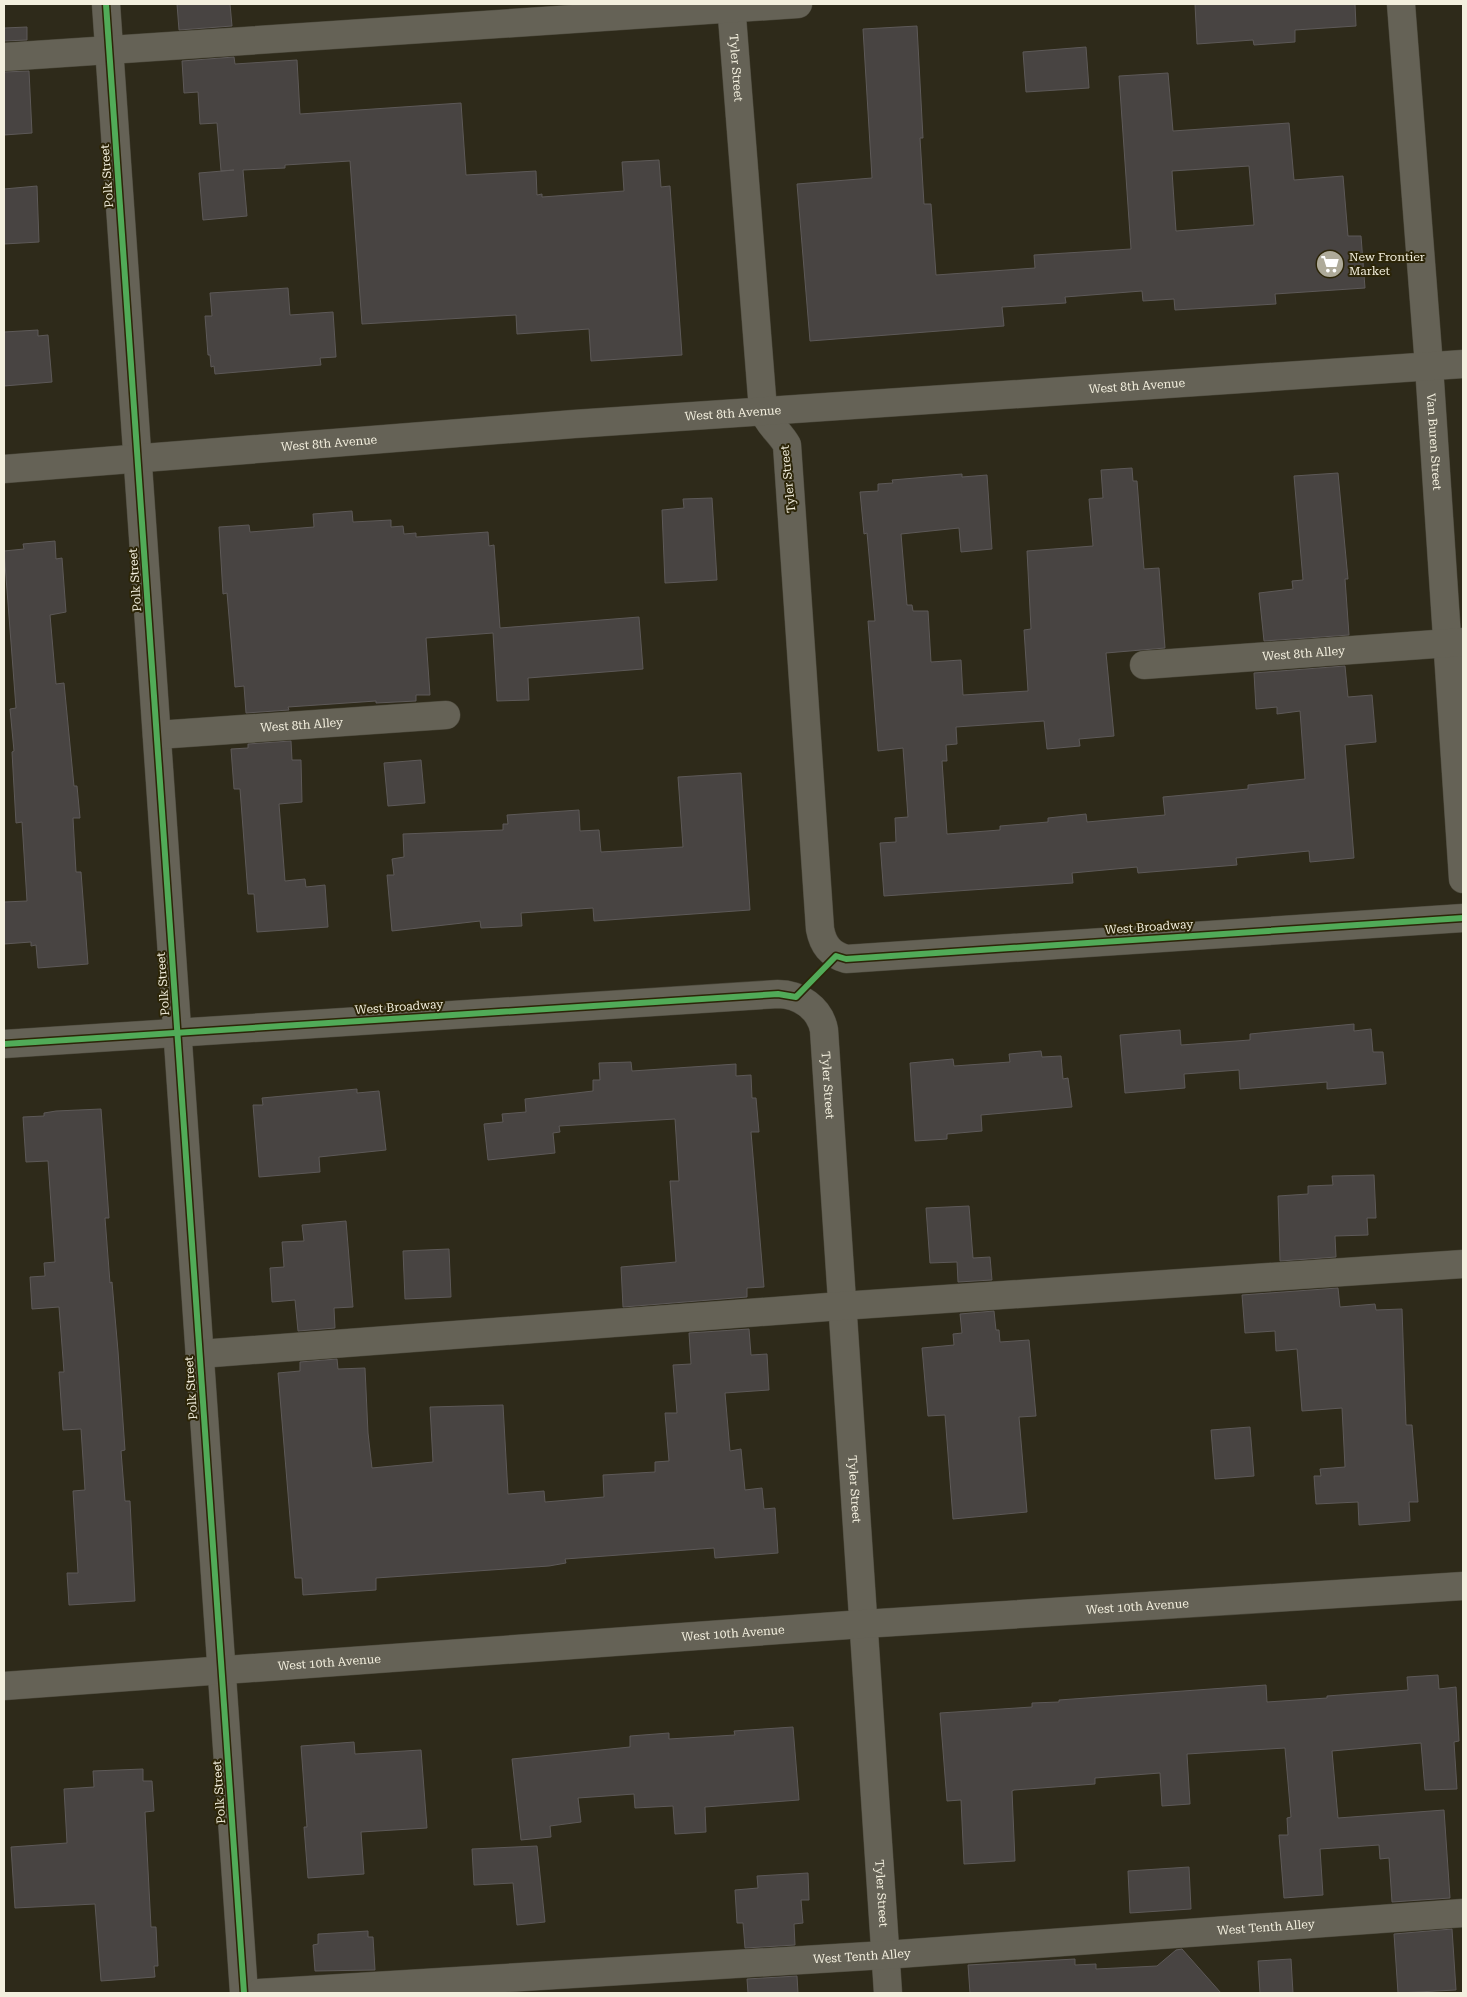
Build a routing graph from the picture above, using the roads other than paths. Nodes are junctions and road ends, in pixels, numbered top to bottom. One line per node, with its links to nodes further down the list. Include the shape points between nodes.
1 (106, 4): 5 (street, Polk Street)
2 (798, 4): 4 (street)
3 (1401, 4): 8 (street, Van Buren Street)
4 (731, 6): 5 (street); 9 (street, Tyler Street)
5 (109, 50): 6 (street); 10 (street, Polk Street)
6 (4, 57)
7 (1463, 364): 8 (street, West 8th Avenue)
8 (1429, 366): 9 (street, West 8th Avenue); 12 (street, Van Buren Street)
9 (763, 410): 10 (street, West 8th Avenue); 18 (street, Tyler Street, via 766,420 787,445 820,929 828,950)
10 (138, 460): 11 (street, West 8th Avenue); 15 (street, Polk Street)
11 (4, 469)
12 (1455, 643): 13 (street, West 8th Alley); 16 (street, Van Buren Street)
13 (1144, 665)
14 (446, 715): 15 (street, West 8th Alley)
15 (157, 735): 20 (street, Polk Street)
16 (1463, 879)
17 (1463, 918): 18 (street, West Broadway, via 846,959)
18 (836, 956)
19 (796, 997): 20 (street, West Broadway, via 778,994); 23 (street, Tyler Street, via 818,1015 824,1030)
20 (178, 1033): 21 (street, West Broadway); 24 (street, Polk Street)
21 (4, 1044)
22 (1463, 1264): 23 (street)
23 (841, 1306): 24 (street); 26 (street, Tyler Street)
24 (200, 1354): 27 (street, Polk Street)
25 (1463, 1586): 26 (street, West 10th Avenue)
26 (863, 1624): 27 (street, West 10th Avenue); 30 (street, Tyler Street)
27 (222, 1670): 28 (street, West 10th Avenue); 31 (street, Polk Street)
28 (4, 1686)
29 (1463, 1913): 30 (street, West Tenth Alley)
30 (885, 1955): 32 (street, West Tenth Alley); 33 (street, Tyler Street)
31 (244, 1993)
32 (259, 1993)
33 (888, 1993)

